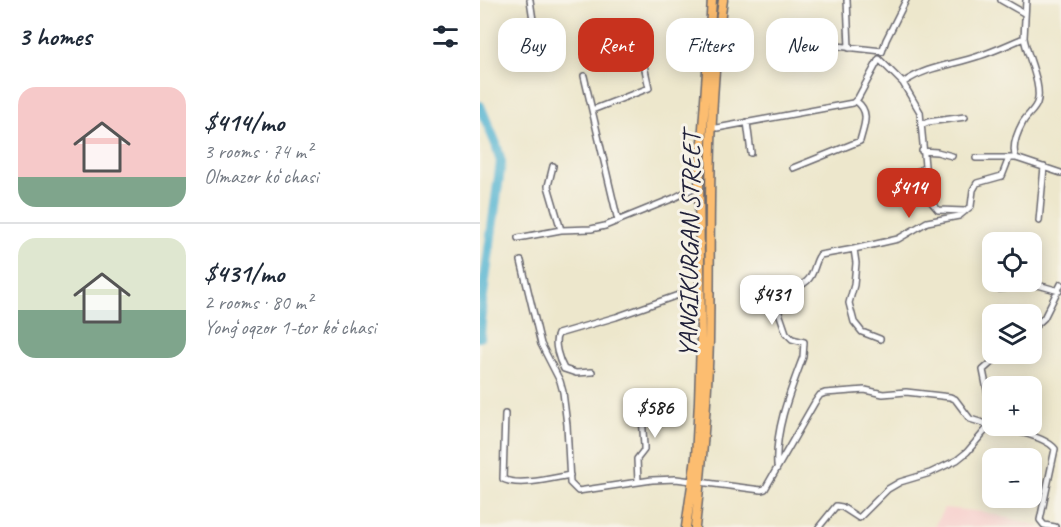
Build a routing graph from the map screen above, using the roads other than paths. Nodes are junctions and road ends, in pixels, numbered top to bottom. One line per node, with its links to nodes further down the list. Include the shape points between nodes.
1 (530, 0): 9 (street)
2 (712, 0): 35 (main road, YANGIKURGAN STREET)
3 (723, 0): 23 (main road, YANGIKURGAN STREET)
4 (847, 0): 12 (street)
5 (906, 0): 13 (street)
6 (1001, 0): 8 (street)
7 (1026, 0): 8 (street)
8 (1024, 13): 10 (street)
9 (533, 18)
10 (1024, 38): 17 (street, via 982,56 927,69); 28 (street, via 1038,99 1024,120)
11 (838, 48): 12 (street)
12 (849, 48): 13 (street)
13 (882, 51): 14 (street)
14 (879, 59): 17 (street); 18 (street)
15 (646, 72): 19 (street, via 649,88)
16 (584, 76): 19 (street)
17 (903, 82): 22 (street, via 920,112)
18 (856, 101): 21 (street); 31 (street, via 866,117 861,141)
19 (592, 110): 37 (street)
20 (965, 117): 22 (street)
21 (747, 122): 23 (street); 25 (street)
22 (921, 125): 24 (street)
23 (711, 126): 58 (main road, YANGIKURGAN STREET, via 707,398)
24 (922, 151): 26 (street); 32 (street)
25 (751, 153)
26 (952, 156)
27 (976, 158): 28 (street)
28 (1012, 158): 30 (street); 36 (street, via 1002,176 977,183)
29 (553, 166): 39 (street, via 548,186)
30 (1044, 167): 33 (street); 38 (street)
31 (793, 168)
32 (924, 168): 34 (street); 36 (street, via 928,198 934,207)
33 (1061, 172)
34 (909, 176)
35 (699, 184): 37 (street); 44 (main road, YANGIKURGAN STREET)
36 (966, 212): 41 (street, via 927,222 898,239)
37 (618, 221): 39 (street, via 591,229)
38 (1039, 221)
39 (561, 230): 40 (street)
40 (518, 238)
41 (854, 249): 47 (street, via 854,285 849,303 854,322 862,332); 56 (street, via 820,255 806,283 773,295 786,333 805,345 779,428)
42 (521, 261): 57 (street, via 541,344 561,381)
43 (1042, 285): 45 (street)
44 (701, 287): 49 (street, via 558,334 556,345 564,369); 58 (main road, YANGIKURGAN STREET)
45 (1060, 287): 46 (street)
46 (1042, 320)
47 (879, 339)
48 (990, 364): 50 (street, via 983,370)
49 (592, 372)
50 (984, 376)
51 (635, 396): 59 (street, via 635,407 642,415 644,446 637,459)
52 (505, 414): 57 (street, via 503,479 523,482)
53 (982, 422): 56 (street, via 970,419 950,397 865,390 825,393 815,402)
54 (982, 436): 62 (street, via 950,465 900,482 874,501 860,518 839,506)
55 (1029, 436): 63 (street, via 1055,448 1040,520)
56 (777, 465): 58 (street, via 767,487 761,490)
57 (570, 475): 59 (street, via 570,483 578,490)
58 (696, 481): 59 (street); 60 (main road, YANGIKURGAN STREET); 61 (main road, YANGIKURGAN STREET)
59 (638, 482)
60 (686, 527)
61 (695, 527)
62 (819, 527)
63 (1055, 527)

